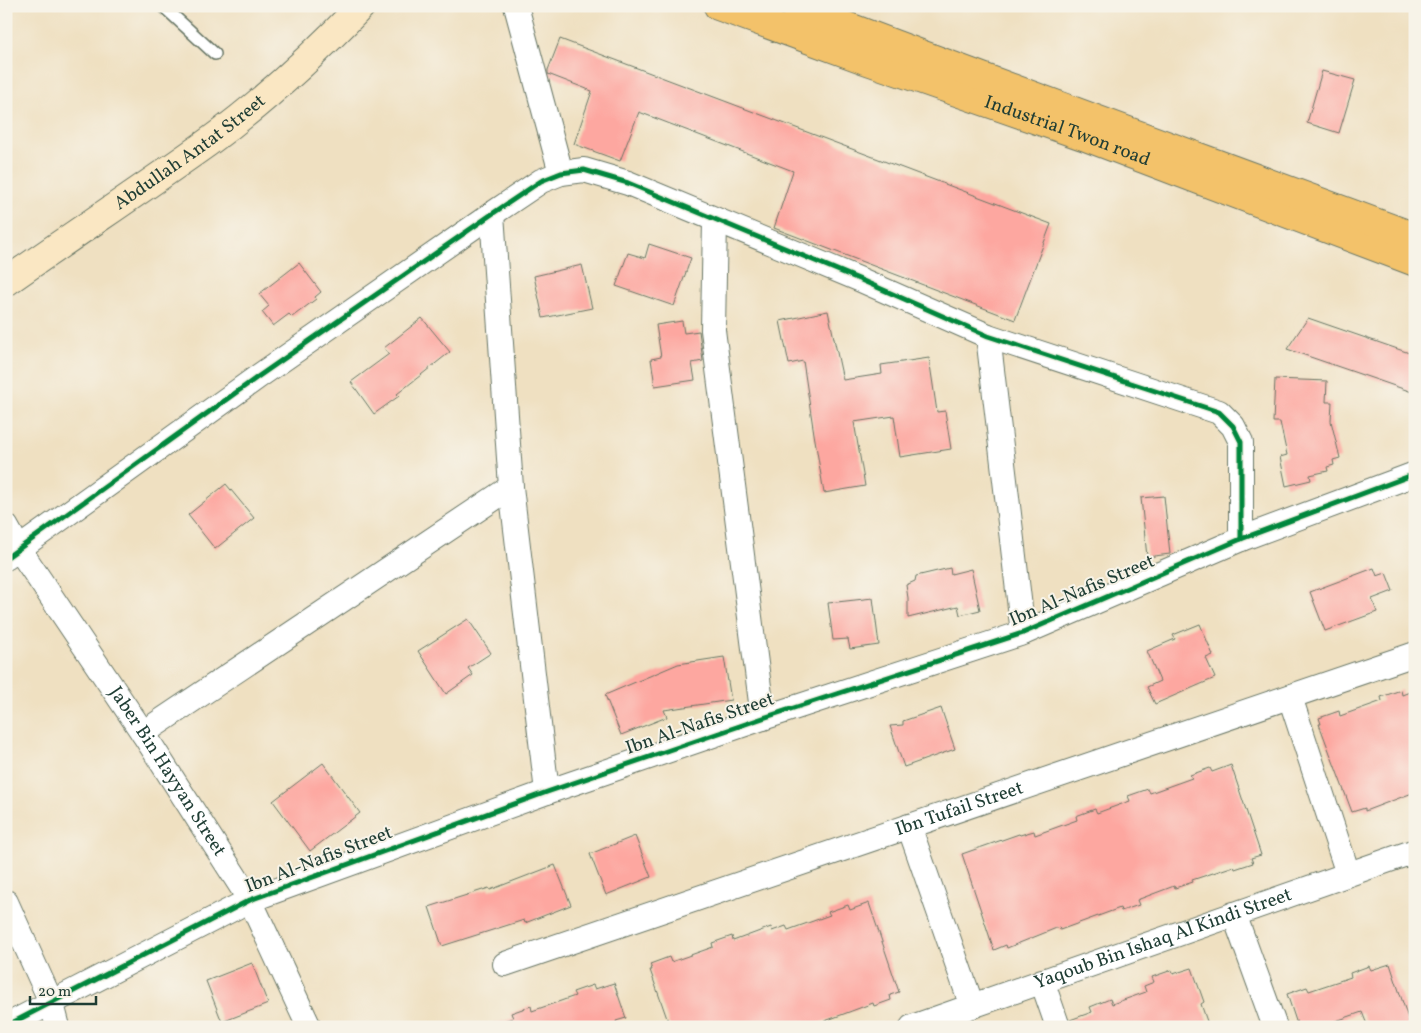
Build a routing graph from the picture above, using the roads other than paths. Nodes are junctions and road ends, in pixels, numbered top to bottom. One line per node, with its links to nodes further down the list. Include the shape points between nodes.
1 (163, 6): 6 (lane)
2 (361, 6): 12 (main road, Abdullah Antat Street, via 274,89 208,142)
3 (516, 6): 7 (street)
4 (718, 6): 11 (highway, Industrial Twon road, via 1082,136)
5 (794, 6): 10 (highway, Industrial Twon road)
6 (216, 54)
7 (560, 174): 8 (street, via 541,181); 9 (street, via 584,170 628,183)
8 (492, 214): 15 (street); 18 (street, via 259,376)
9 (715, 220): 13 (street); 22 (street, via 713,330)
10 (1415, 237)
11 (1415, 262)
12 (6, 282)
13 (988, 336): 17 (street, via 1219,412 1233,426 1241,442); 19 (street)
14 (1415, 474): 17 (street, Ibn Al-Nafis Street)
15 (511, 487): 23 (street); 24 (street)
16 (6, 526): 18 (street, Jaber Bin Hayyan Street)
17 (1241, 539): 19 (street, Ibn Al-Nafis Street)
18 (13, 554): 23 (street, Jaber Bin Hayyan Street)
19 (1023, 633): 22 (street, Ibn Al-Nafis Street)
20 (1415, 654): 21 (street, Ibn Tufail Street)
21 (1290, 696): 25 (street, Ibn Tufail Street); 27 (street)
22 (764, 718): 24 (street, Ibn Al-Nafis Street)
23 (144, 733): 28 (street, Jaber Bin Hayyan Street)
24 (547, 792): 28 (street, Ibn Al-Nafis Street)
25 (909, 826): 31 (street, Ibn Tufail Street); 34 (street)
26 (1414, 856): 27 (street, Yaqoub Bin Ishaq Al Kindi Street)
27 (1348, 874): 30 (street, Yaqoub Bin Ishaq Al Kindi Street)
28 (250, 900): 33 (street, Ibn Al-Nafis Street); 37 (street, Jaber Bin Hayyan Street)
29 (6, 902): 33 (street)
30 (1234, 914): 32 (street, Yaqoub Bin Ishaq Al Kindi Street); 40 (street)
31 (504, 964)
32 (1042, 981): 34 (street, Yaqoub Bin Ishaq Al Kindi Street); 39 (street)
33 (52, 1004): 35 (street, Ibn Al-Nafis Street); 36 (street)
34 (972, 1006): 38 (street, Yaqoub Bin Ishaq Al Kindi Street)
35 (6, 1026)
36 (58, 1027)
37 (309, 1027)
38 (912, 1027)
39 (1058, 1027)
40 (1275, 1027)

